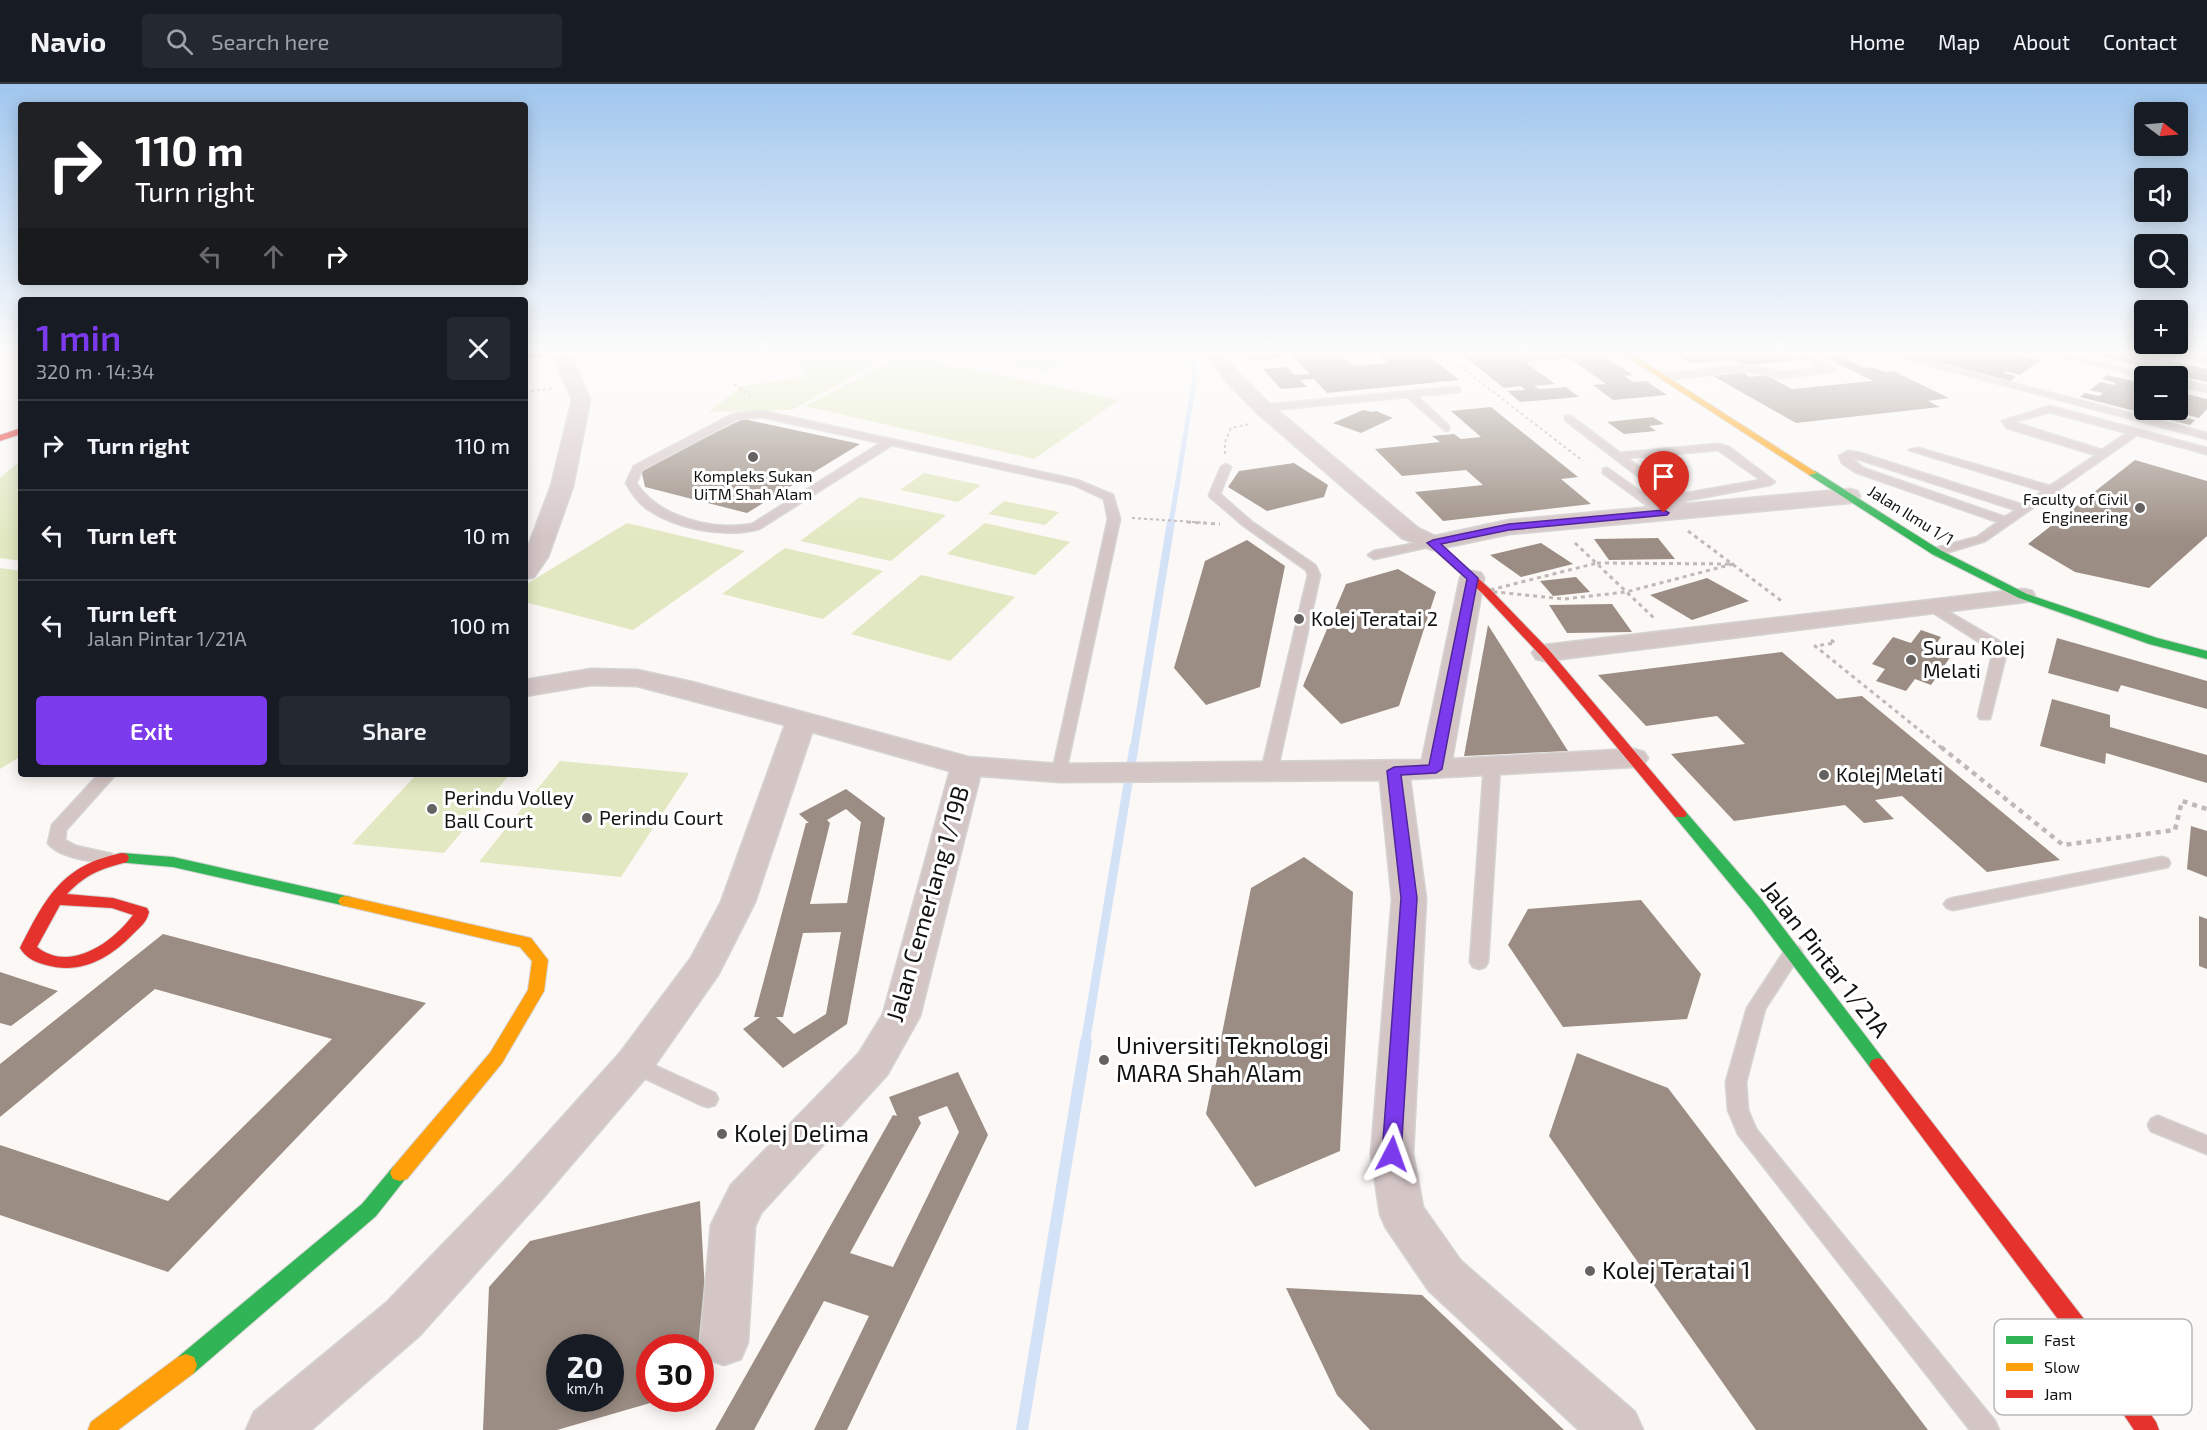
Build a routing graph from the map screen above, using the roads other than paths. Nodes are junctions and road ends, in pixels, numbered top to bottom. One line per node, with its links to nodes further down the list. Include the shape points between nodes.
1 (577, 414): 31 (street, via 562,486 536,557)
2 (1270, 414): 28 (street, via 1410,534)
3 (1431, 414): 10 (lane)
4 (1721, 414): 24 (street, Jalan Ilmu 1/1)
5 (2034, 414): 19 (lane, via 2007,422)
6 (2068, 414): 12 (lane)
7 (2121, 414): 13 (lane)
8 (1568, 418): 20 (lane)
9 (2207, 421): 13 (lane)
10 (1446, 428)
11 (18, 432): 15 (street)
12 (2135, 432): 18 (lane); 19 (lane)
13 (2195, 433): 14 (lane)
14 (2207, 436)
15 (0, 438)
16 (890, 442): 16 (lane, via 762,414 736,416 638,468 631,483 641,498 666,516 743,531); 46 (lane, via 1077,483 1109,497 1114,519)
17 (1914, 450): 23 (lane)
18 (2207, 451)
19 (2104, 454): 23 (lane)
20 (1618, 456): 25 (lane); 25 (lane, via 1718,447 1770,482)
21 (1226, 466): 45 (lane, via 1214,495 1314,574)
22 (1607, 471): 25 (lane)
23 (2053, 490): 26 (lane)
24 (1849, 496): 25 (street); 29 (street, Jalan Ilmu 1/1)
25 (1675, 507): 28 (street, via 1509,527)
26 (2025, 509): 27 (lane); 27 (lane, via 1856,455 1844,456 1859,470)
27 (2007, 521): 29 (lane, via 1981,539)
28 (1433, 543): 30 (lane); 32 (street, Jalan Pintar 1/21A)
29 (1936, 552): 33 (street, Jalan Ilmu 1/1)
30 (1374, 555)
31 (528, 568)
32 (1479, 584): 35 (street, Jalan Pintar 1/21A); 43 (street)
33 (2024, 596): 34 (street); 36 (street, Jalan Ilmu 1/1, via 2153,641)
34 (1930, 606): 35 (street); 38 (lane, via 2000,651)
35 (1545, 653): 40 (street, Jalan Pintar 1/21A)
36 (2207, 655)
37 (528, 688): 39 (street, via 591,677 637,678)
38 (1985, 716)
39 (801, 721): 41 (street); 54 (street, via 738,902 705,966)
40 (1633, 758): 42 (street); 52 (street, Jalan Pintar 1/21A)
41 (967, 766): 46 (street); 59 (street, Jalan Cemerlang 1/19B, via 901,1016 873,1064 746,1199 733,1225)
42 (1492, 766): 43 (street); 53 (lane)
43 (1436, 769): 44 (street)
44 (1394, 771): 45 (street); 63 (street, via 1409,898 1392,1154 1402,1214 1445,1276)
45 (1269, 772): 46 (street)
46 (1073, 773)
47 (105, 777): 48 (lane, via 58,829 56,843)
48 (112, 859): 50 (street, via 75,878); 61 (street, via 173,862 525,942 540,960 536,991 496,1058 369,1210 200,1355)
49 (2162, 863): 51 (lane)
50 (55, 899): 50 (street, via 28,948 34,956 69,965 83,963 106,950 140,918 141,912 135,907)
51 (1953, 904)
52 (1793, 952): 58 (street, Jalan Pintar 1/21A); 64 (lane, via 1756,1008 1737,1082 1738,1110 1748,1134)
53 (1479, 962)
54 (634, 1064): 55 (lane); 62 (street, via 403,1318)
55 (708, 1099)
56 (2158, 1125): 57 (lane)
57 (2207, 1145)
58 (2071, 1319)
59 (724, 1342)
60 (2138, 1415): 65 (street, Jalan Pintar 1/21A)
61 (99, 1430)
62 (272, 1430)
63 (1617, 1430)
64 (1986, 1430)
65 (2148, 1430)

